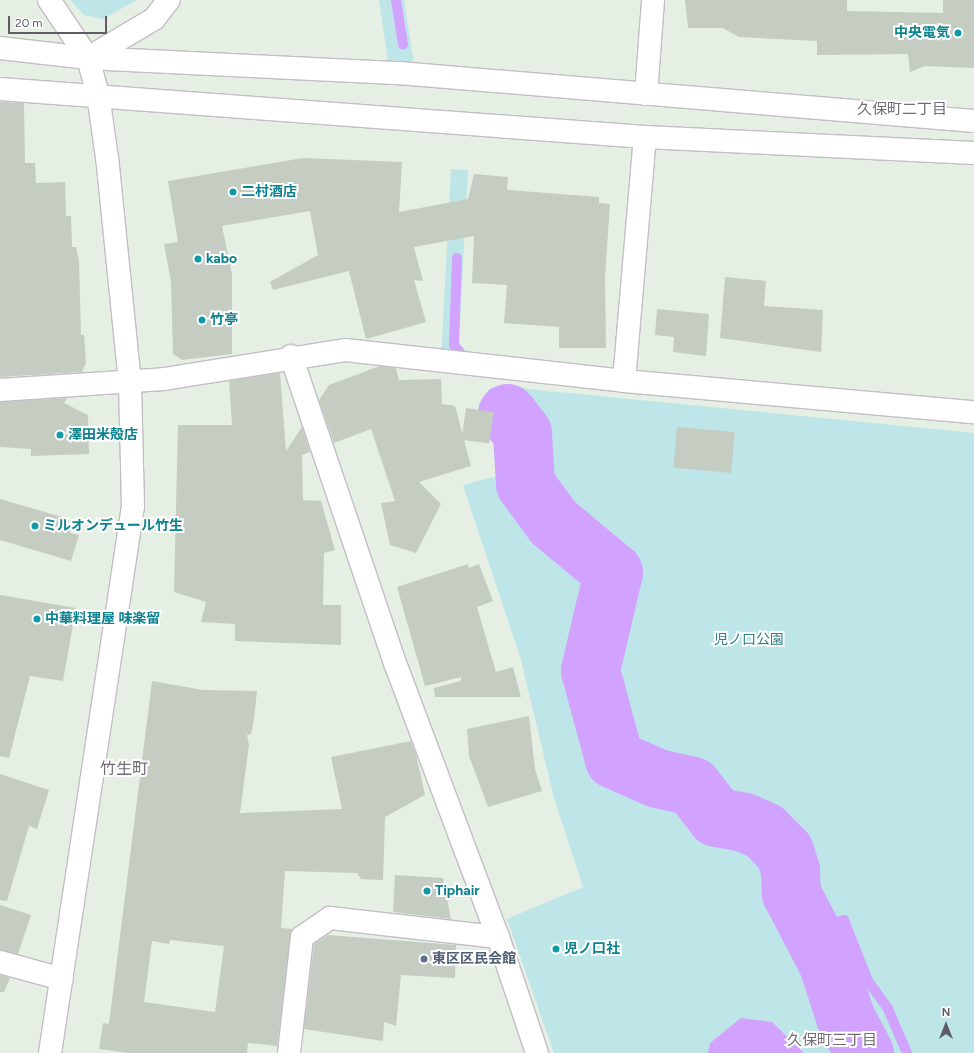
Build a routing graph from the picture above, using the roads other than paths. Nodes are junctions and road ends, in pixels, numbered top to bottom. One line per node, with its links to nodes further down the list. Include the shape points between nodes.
1 (49, 0): 5 (street)
2 (169, 0): 5 (street, via 154,19)
3 (653, 0): 7 (street)
4 (0, 48): 5 (street)
5 (88, 58): 7 (street, via 399,74); 8 (street)
6 (0, 89): 8 (street)
7 (646, 94): 9 (street)
8 (98, 95): 10 (street); 14 (street)
9 (974, 121)
10 (645, 137): 11 (street); 13 (street)
11 (974, 153)
12 (291, 356): 13 (street, via 345,350); 14 (street); 17 (street, via 396,663)
13 (624, 381): 16 (street)
14 (130, 383): 15 (street); 19 (street, via 133,506)
15 (0, 390)
16 (974, 412)
17 (498, 937): 21 (street, via 330,918 302,937); 22 (street)
18 (0, 962): 19 (street)
19 (62, 979): 20 (street)
20 (50, 1053)
21 (289, 1053)
22 (537, 1053)

